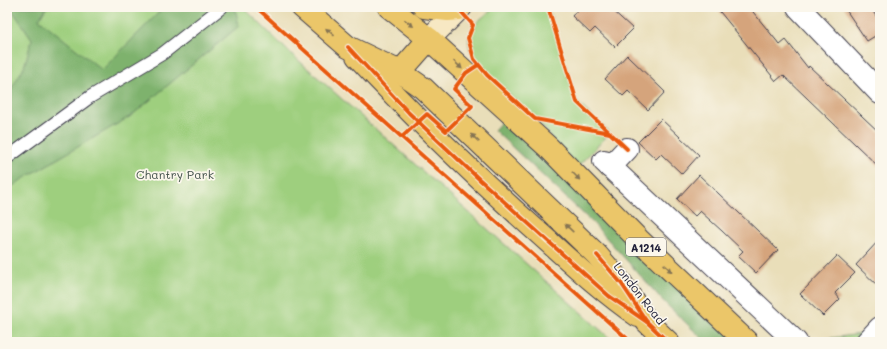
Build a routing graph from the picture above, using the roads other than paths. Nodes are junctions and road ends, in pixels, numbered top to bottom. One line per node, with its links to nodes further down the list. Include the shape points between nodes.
1 (222, 7): 12 (lane, via 162,54 90,97)
2 (302, 7): 8 (main road, London Road, one-way to 2)
3 (389, 7): 7 (main road, A1214, one-way to 7)
4 (424, 7): 6 (main road, via 448,10)
5 (798, 7): 10 (street)
6 (460, 8): 7 (street)
7 (429, 39): 9 (main road); 16 (main road, A1214, one-way to 16, via 549,148 639,240)
8 (348, 47): 9 (main road, London Road); 13 (main road, via 409,113 479,179 609,296)
9 (400, 72): 13 (main road, London Road, one-way to 9, via 621,283 597,255 423,88)
10 (880, 93)
11 (627, 149): 17 (street, via 607,164)
12 (7, 158)
13 (648, 322): 15 (main road, London Road)
14 (880, 328): 18 (street)
15 (668, 342)
16 (747, 342)
17 (796, 342)
18 (867, 342)

